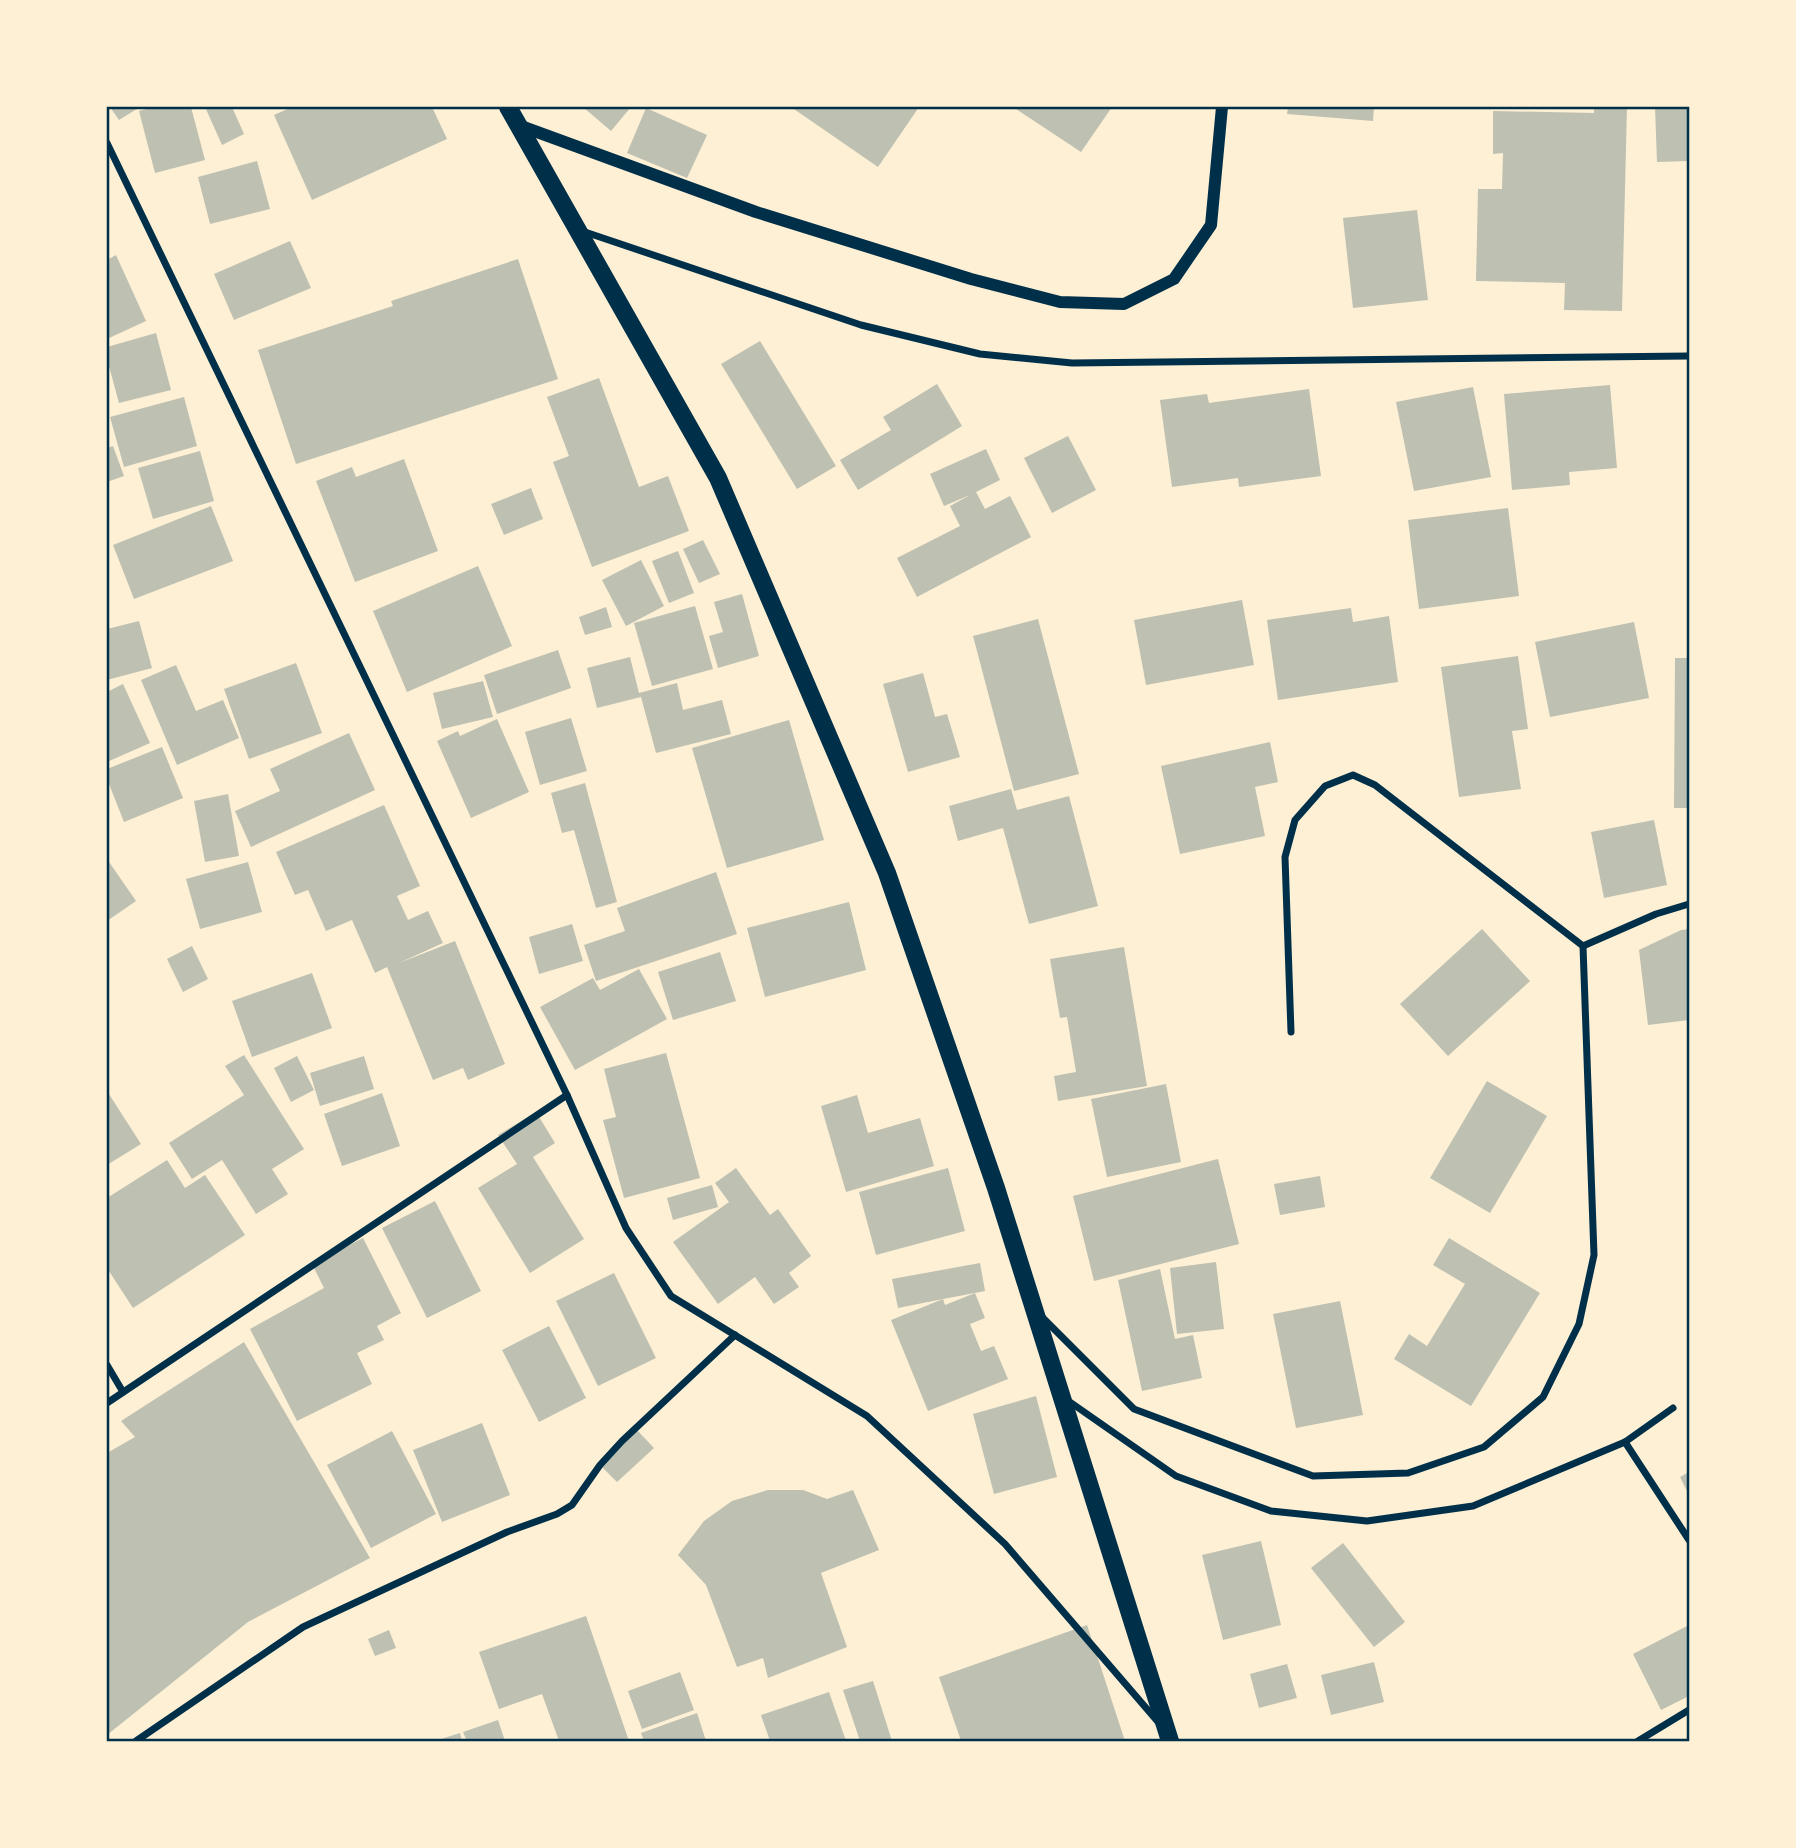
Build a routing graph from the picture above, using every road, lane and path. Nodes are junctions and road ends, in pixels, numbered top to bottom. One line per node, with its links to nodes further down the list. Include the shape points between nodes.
1 (508, 107): 3 (main road)
2 (1222, 107): 3 (street, via 1210,225 1174,279 1124,304 1060,302 971,279 756,212)
3 (518, 125): 5 (main road)
4 (107, 144): 10 (street)
5 (578, 229): 6 (street, via 861,325 980,355 1072,363); 11 (main road, via 718,478 887,873)
6 (1689, 356)
7 (1689, 904): 8 (street)
8 (1583, 946): 9 (street, via 1375,785 1353,775 1325,786 1295,820 1285,857); 11 (street, via 1594,1255 1579,1324 1543,1397 1484,1447 1408,1473 1313,1476 1134,1409)
9 (1291, 1032)
10 (567, 1095): 12 (street, via 626,1228 671,1296); 14 (street)
11 (1034, 1309): 15 (main road)
12 (735, 1335): 21 (street, via 867,1416 1005,1544); 22 (street, via 622,1441 572,1505 303,1627)
13 (107, 1365): 14 (street)
14 (123, 1392): 16 (street)
15 (1060, 1395): 18 (street, via 1176,1476 1271,1511 1367,1521 1473,1506); 21 (main road)
16 (107, 1403)
17 (1673, 1408): 18 (street)
18 (1625, 1442): 19 (street)
19 (1689, 1540)
20 (1689, 1710): 23 (street)
21 (1168, 1737)
22 (136, 1741)
23 (1638, 1741)

